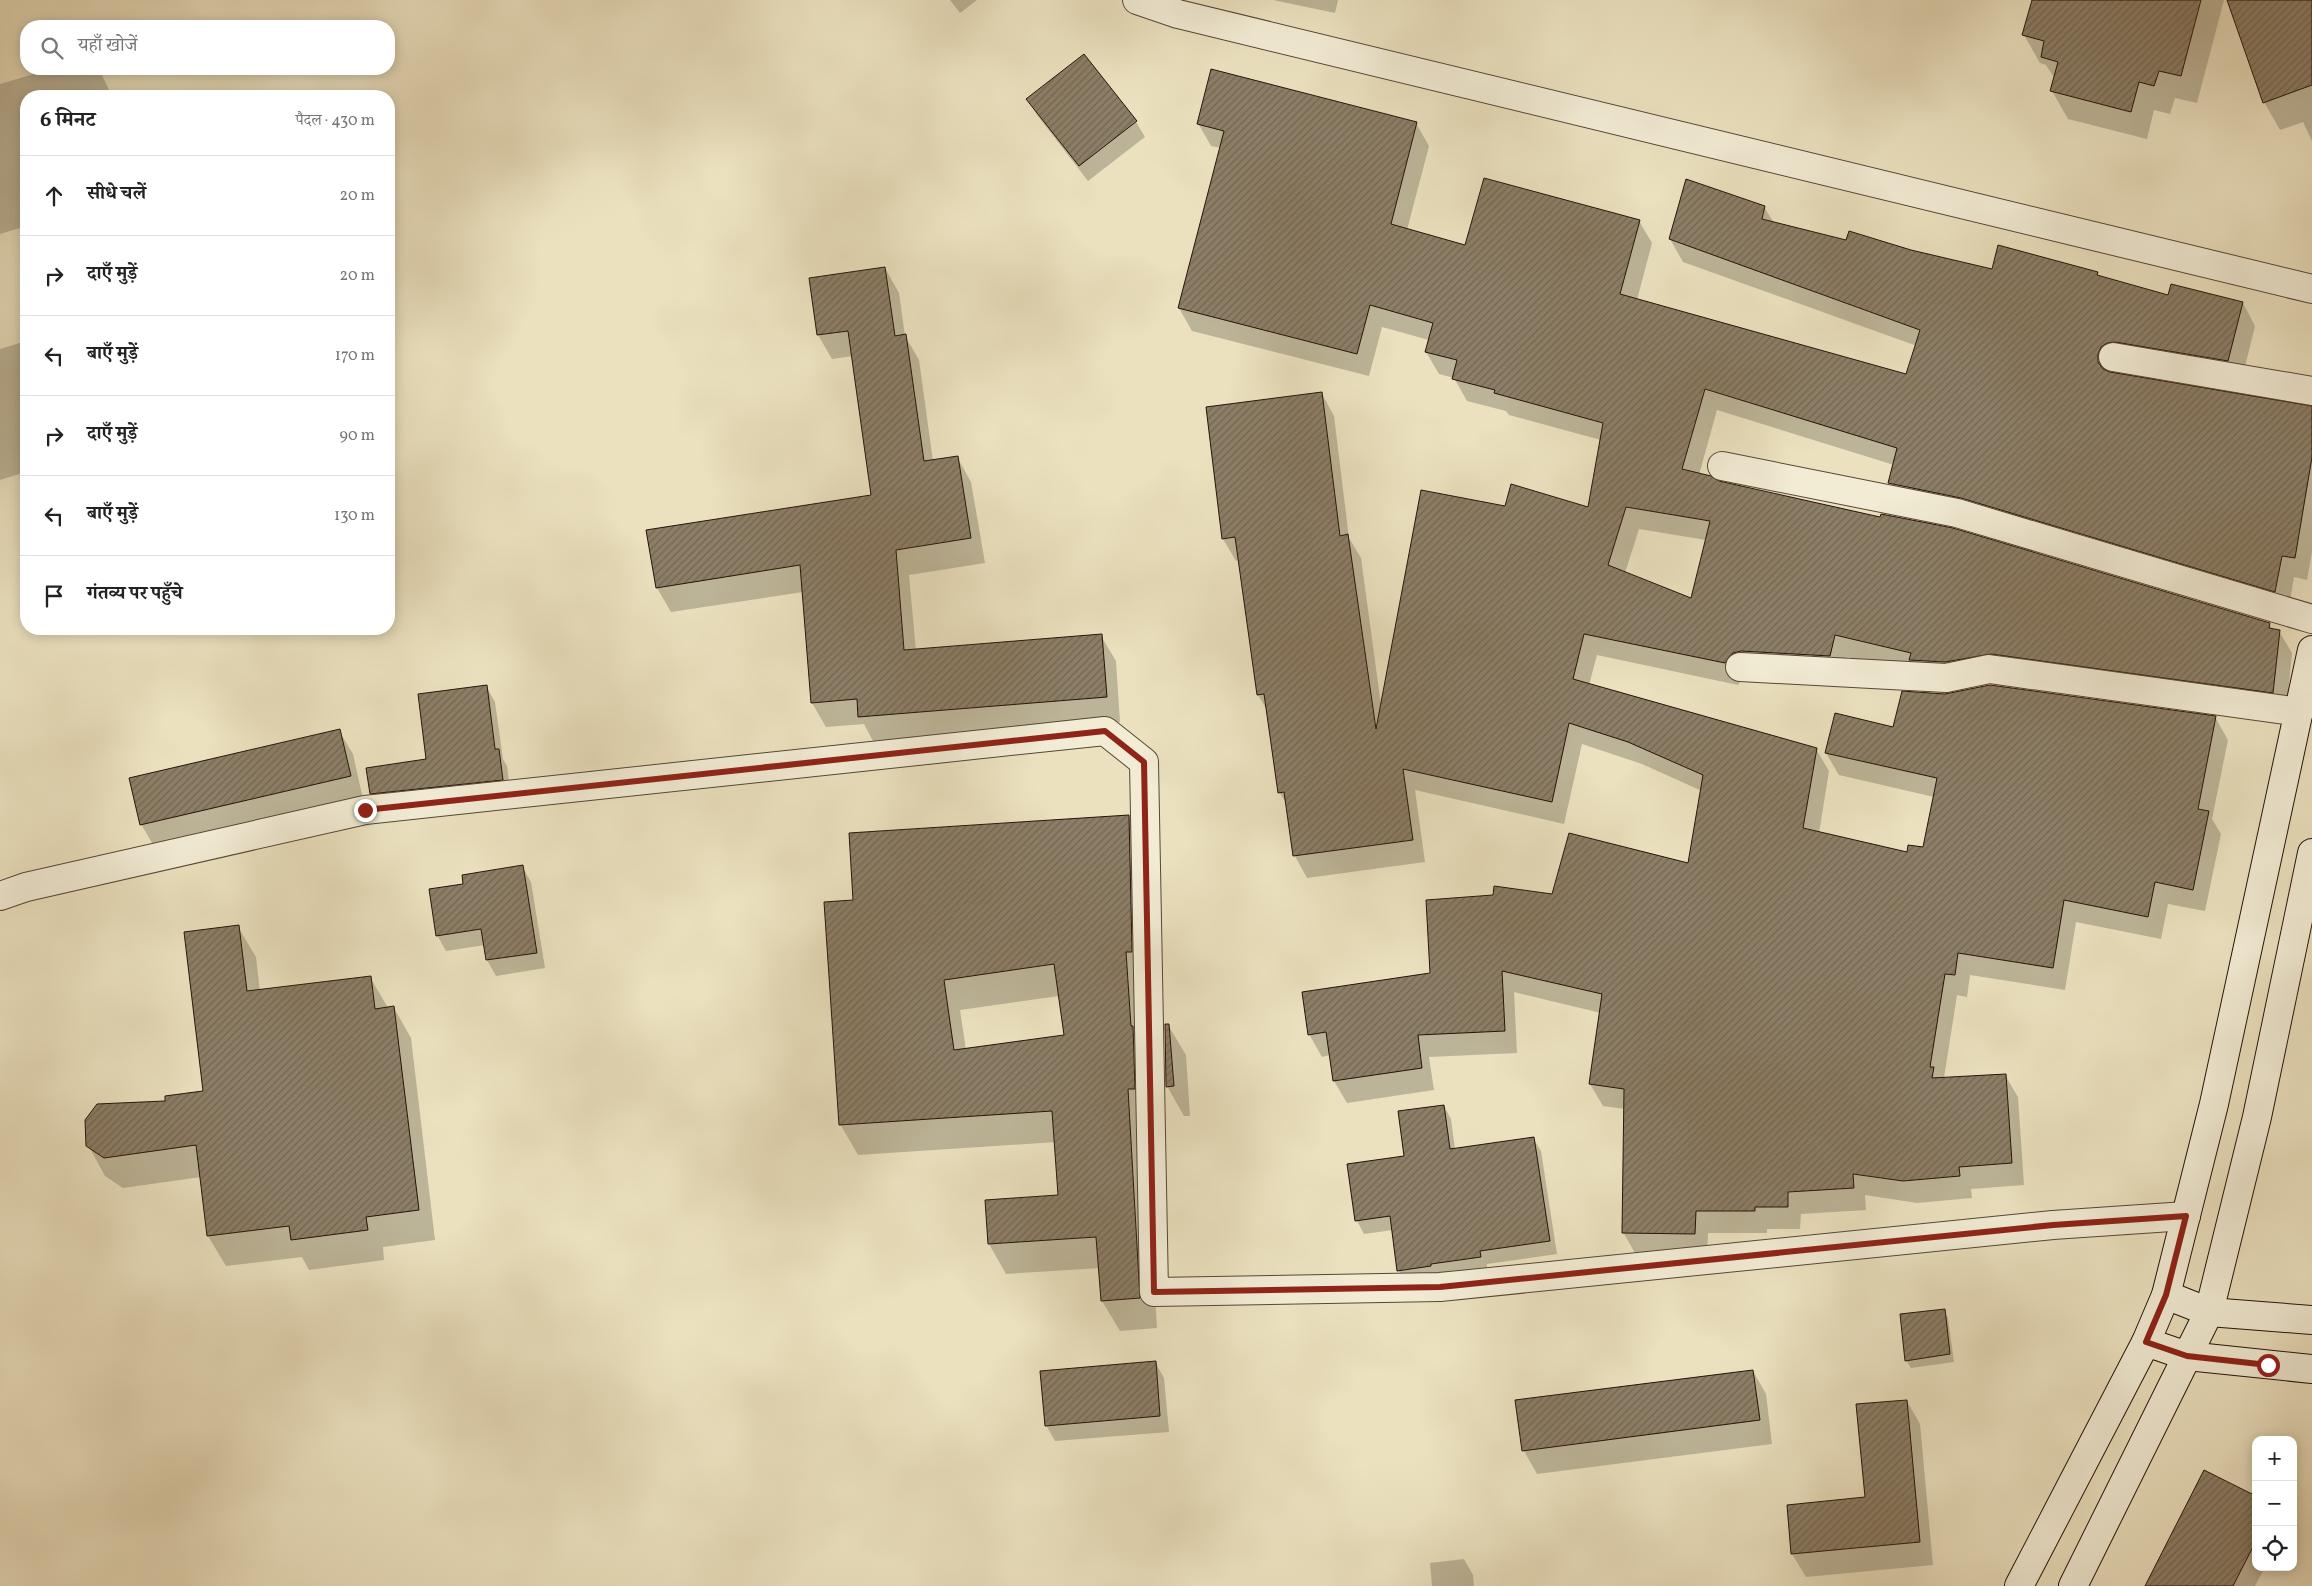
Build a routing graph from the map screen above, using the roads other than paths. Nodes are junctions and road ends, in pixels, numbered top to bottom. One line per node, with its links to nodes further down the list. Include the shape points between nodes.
1 (1137, 0): 2 (street, via 1178,14)
2 (2312, 289)
3 (2113, 357): 4 (street)
4 (2312, 391)
5 (1722, 466): 6 (street, via 1957,513)
6 (2312, 619)
7 (2312, 650): 9 (street)
8 (1740, 667): 9 (street, via 1946,678 1989,668)
9 (2298, 712): 12 (street, via 2214,1104)
10 (2312, 853): 14 (street, via 2257,1117)
11 (0, 896): 12 (street, via 26,887 365,810 1105,731 1144,762 1154,1292 1440,1287 2053,1225)
12 (2186, 1216): 13 (street)
13 (2166, 1295): 14 (street); 16 (street)
14 (2209, 1312): 15 (street); 17 (street)
15 (2312, 1320)
16 (2146, 1342): 17 (street); 19 (street)
17 (2187, 1356): 18 (street); 20 (street)
18 (2312, 1368)
19 (2019, 1586)
20 (2073, 1586)

